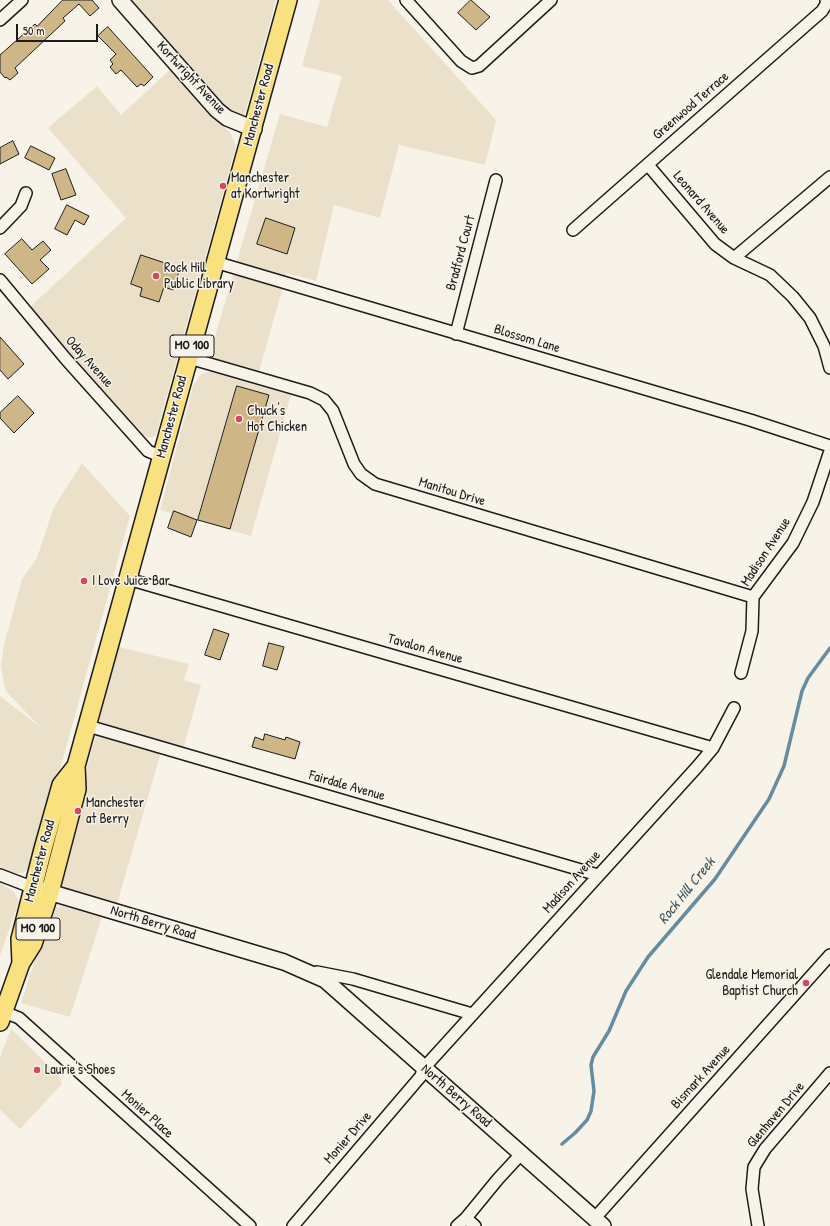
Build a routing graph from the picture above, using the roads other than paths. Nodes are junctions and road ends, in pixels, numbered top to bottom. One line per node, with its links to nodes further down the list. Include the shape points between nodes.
1 (22, 0): 7 (street)
2 (120, 0): 8 (main road, Kortwright Avenue, via 217,110 227,118)
3 (288, 0): 8 (main road, Manchester Road / MO 100)
4 (406, 0): 5 (street, via 462,61 472,68 479,66)
5 (551, 0)
6 (826, 1): 9 (street, Greenwood Terrace, via 822,11)
7 (0, 20)
8 (254, 128): 16 (main road, Manchester Road / MO 100)
9 (648, 165): 14 (street, Greenwood Terrace); 15 (street, Leonard Avenue, via 711,240)
10 (830, 177): 15 (street)
11 (496, 180): 18 (street, Bradford Court)
12 (26, 193): 13 (street, via 22,206)
13 (0, 228)
14 (574, 230)
15 (734, 258): 20 (street, via 770,275 793,297 810,318 824,346)
16 (215, 262): 18 (street, Blossom Lane); 19 (main road, Manchester Road / MO 100)
17 (0, 280): 23 (street, Oday Avenue, via 148,451)
18 (456, 334): 21 (street, Blossom Lane)
19 (189, 358): 23 (main road, Manchester Road / MO 100); 25 (street, Manitou Drive, via 310,393 324,400 333,411 354,464 361,474 375,484)
20 (830, 368)
21 (830, 446)
22 (830, 451): 25 (street, Madison Avenue, via 813,502 793,543)
23 (162, 457): 24 (main road, Manchester Road / MO 100)
24 (128, 579): 28 (main road, Manchester Road / MO 100); 29 (street, Tavalon Avenue)
25 (753, 597): 26 (street, Madison Avenue, via 752,630)
26 (740, 673)
27 (734, 708): 29 (street, Madison Avenue)
28 (88, 726): 31 (street, Fairdale Avenue); 32 (main road, Manchester Road / MO 100, via 76,766 61,785)
29 (713, 748): 31 (street, Madison Avenue)
30 (0, 875): 32 (street, North Berry Road)
31 (598, 875): 35 (street, Madison Avenue)
32 (42, 890): 34 (main road, North Berry Road); 36 (main road, Manchester Road / MO 100, via 33,944 20,963)
33 (830, 955): 41 (street, Bismark Avenue)
34 (306, 970): 35 (street, North Berry Road, via 353,979); 37 (main road, North Berry Road, via 325,980)
35 (472, 1014): 37 (street, Madison Avenue)
36 (2, 1017): 42 (street, Monier Place, via 19,1018)
37 (423, 1069): 39 (main road, North Berry Road); 43 (street, Monier Drive, via 421,1076)
38 (830, 1073): 45 (street, Glenhaven Drive, via 765,1149 754,1167 752,1189)
39 (522, 1153): 40 (street, via 498,1179); 41 (main road, North Berry Road)
40 (470, 1222): 44 (street)
41 (598, 1222)
42 (250, 1226)
43 (293, 1226)
44 (457, 1226)
45 (758, 1226)

